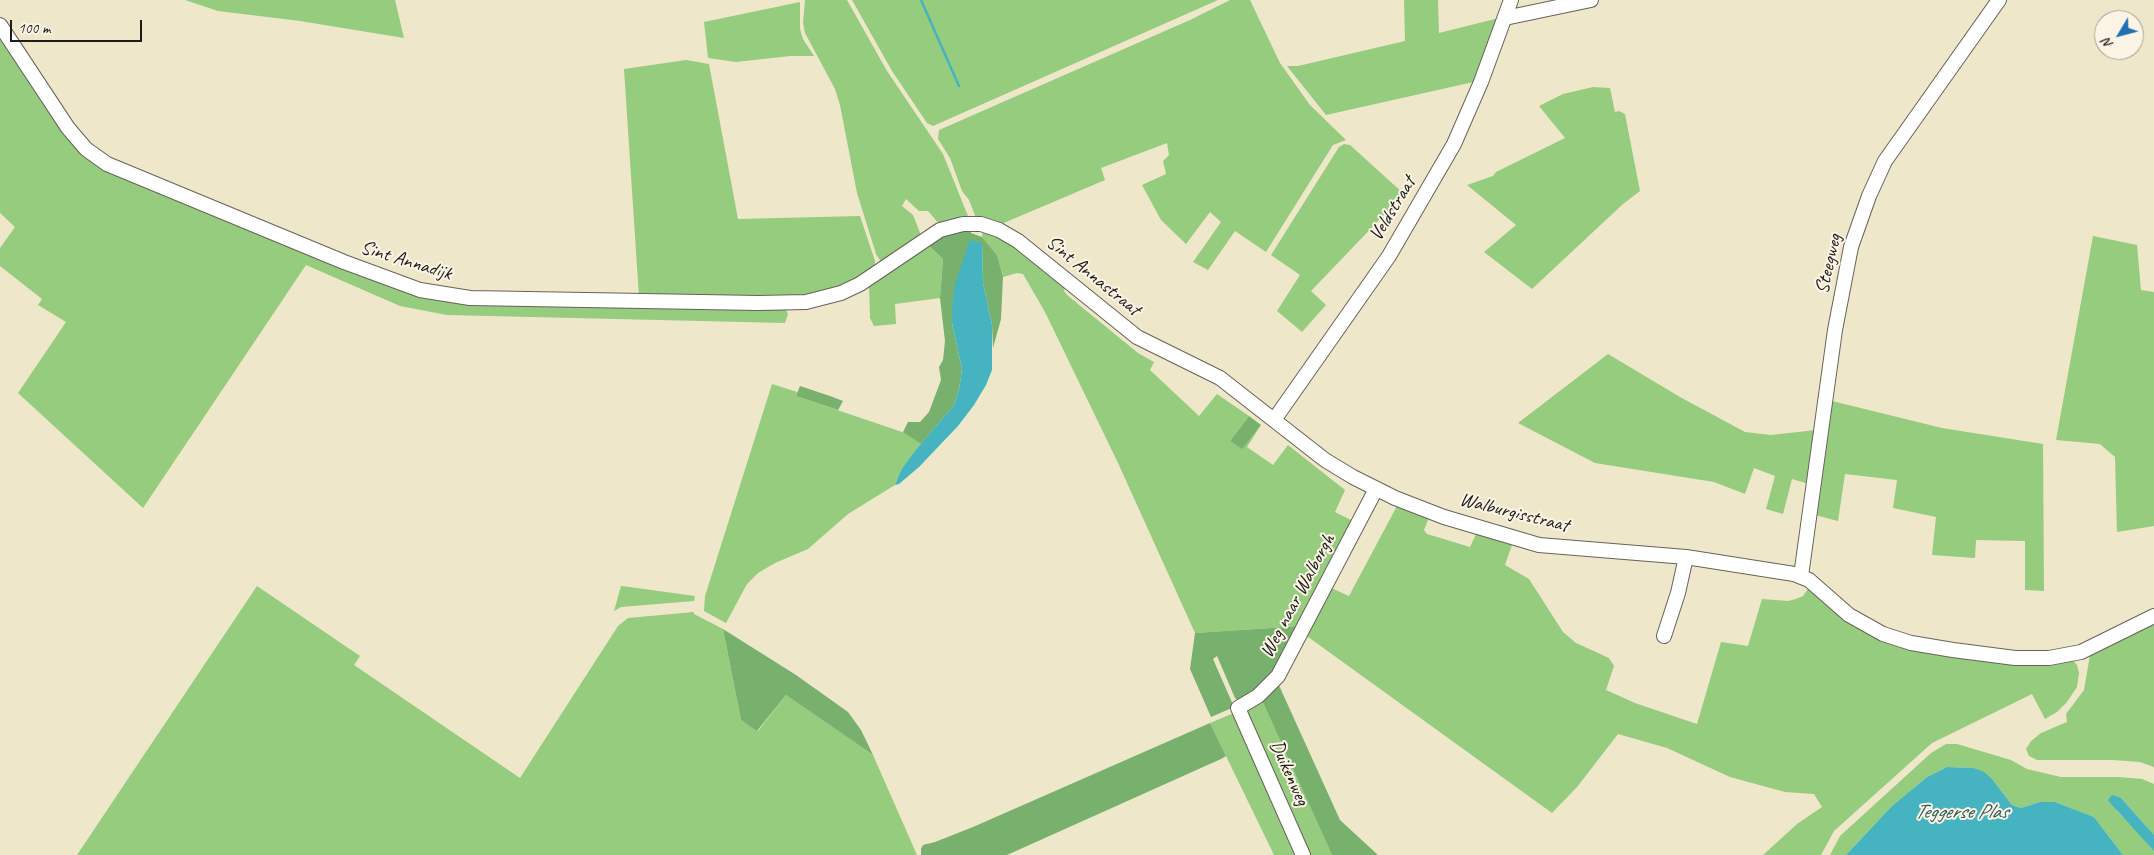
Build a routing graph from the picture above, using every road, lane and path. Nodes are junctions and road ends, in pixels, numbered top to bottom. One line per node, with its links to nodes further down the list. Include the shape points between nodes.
1 (1511, 0): 4 (street, Veldstraat)
2 (1591, 0): 4 (street)
3 (1999, 0): 10 (street, Steegweg, via 1885,161 1851,247 1835,330)
4 (1506, 18): 7 (street, Veldstraat, via 1454,144 1425,196 1389,256)
5 (0, 25): 6 (street, Sint Annadijk, via 68,128 86,149 107,164 420,290 470,298 790,303 841,293)
6 (882, 270): 7 (street, Sint Annastraat, via 940,230 954,225 972,223 999,230 1032,252 1137,337 1220,378)
7 (1274, 420): 8 (street, Walburgisstraat, via 1325,460)
8 (1376, 489): 9 (street, Walburgisstraat, via 1444,517 1539,545); 13 (street, Weg naar Walborgh, via 1278,676 1258,696)
9 (1686, 557): 10 (street, Walburgisstraat); 12 (street)
10 (1800, 576): 11 (street, via 1849,615 1883,634 1923,646 2015,658 2049,658 2081,652)
11 (2154, 616)
12 (1664, 636)
13 (1238, 708): 14 (street, Duikenweg)
14 (1303, 855)

